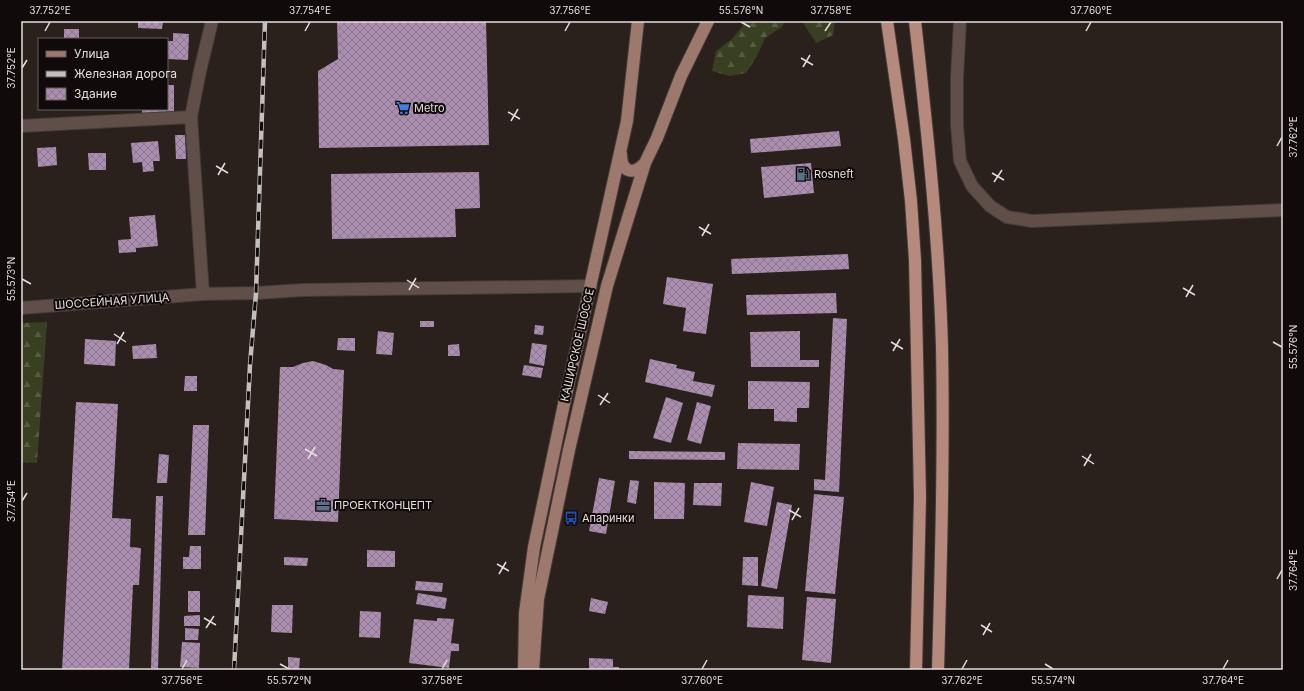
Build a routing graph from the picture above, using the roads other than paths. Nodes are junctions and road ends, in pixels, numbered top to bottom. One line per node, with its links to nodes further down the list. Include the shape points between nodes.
1 (212, 21): 7 (street)
2 (638, 21): 9 (main road, КАШИРСКОЕ ШОССЕ, via 627,121)
3 (708, 21): 10 (main road, via 681,76)
4 (887, 21): 16 (highway, via 906,162 915,260 920,497)
5 (915, 21): 17 (highway, via 926,116 942,346)
6 (960, 21): 11 (street, via 957,125 960,161 972,186 990,206 1007,217 1032,221)
7 (191, 117): 8 (street); 13 (street)
8 (21, 126)
9 (621, 150): 10 (main road, via 621,163 629,170 640,168); 12 (main road, КАШИРСКОЕ ШОССЕ)
10 (645, 162): 15 (main road, via 607,286 569,450 538,599)
11 (1283, 210)
12 (591, 286): 13 (street, ШОССЕЙНАЯ УЛИЦА); 15 (main road, КАШИРСКОЕ ШОССЕ, via 534,547 525,613)
13 (203, 294): 14 (street, ШОССЕЙНАЯ УЛИЦА)
14 (21, 308)
15 (530, 669)
16 (916, 670)
17 (938, 670)

